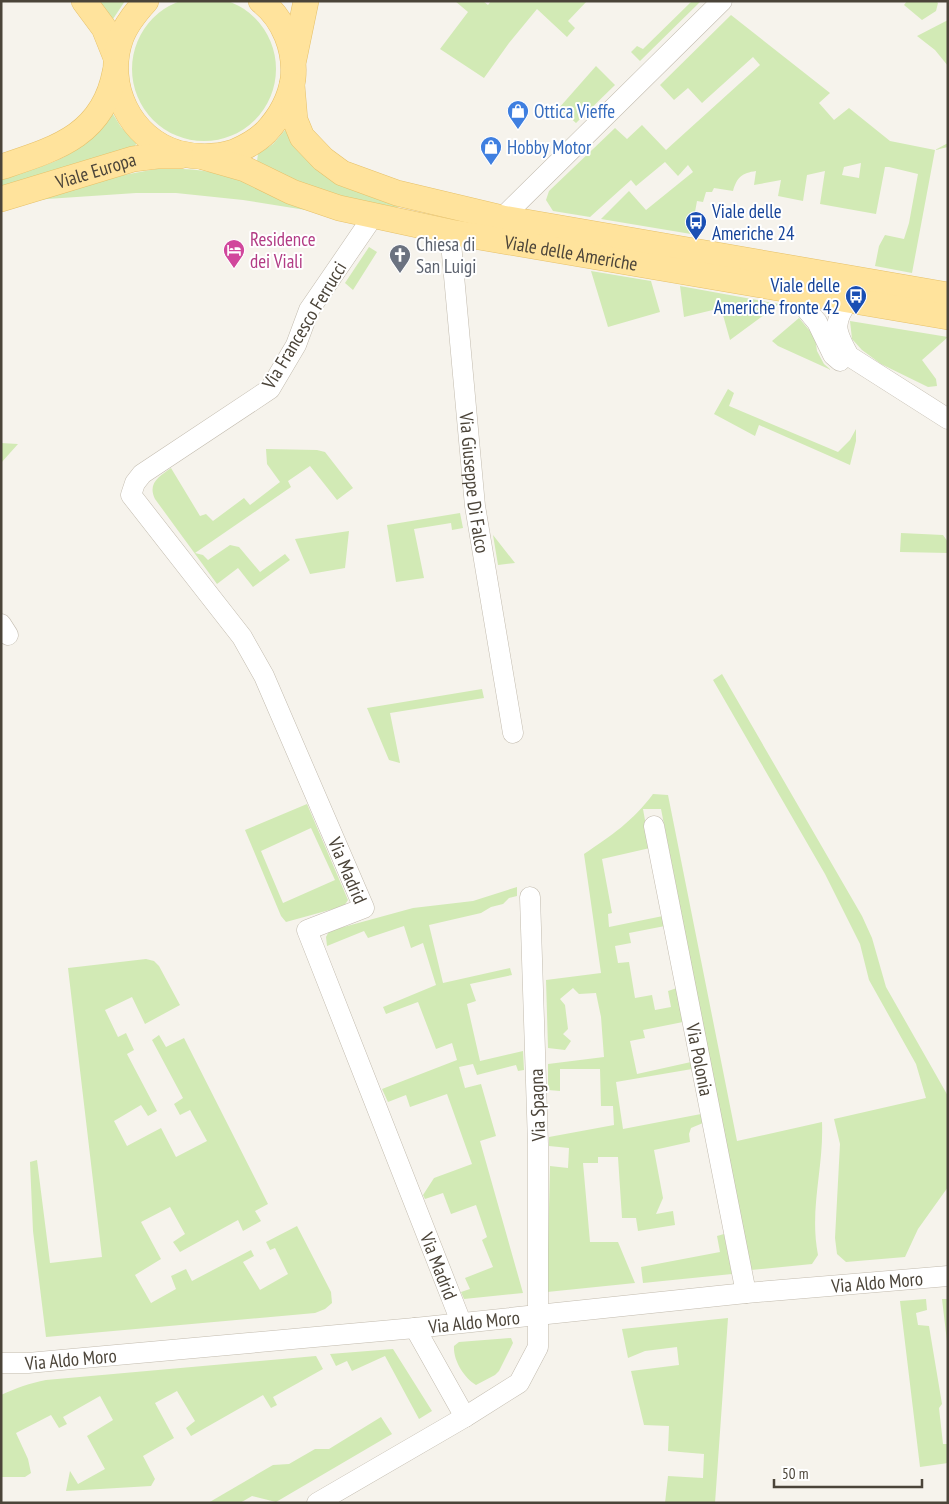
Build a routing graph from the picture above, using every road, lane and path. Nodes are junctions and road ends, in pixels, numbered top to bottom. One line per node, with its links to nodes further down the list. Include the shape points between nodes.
1 (84, 1): 6 (main road, via 104,28)
2 (146, 1): 6 (main road, Viale Europa, via 131,18 121,37)
3 (262, 1): 7 (main road, via 280,21 289,41)
4 (306, 1): 7 (main road)
5 (722, 1): 12 (street)
6 (115, 64): 8 (main road, via 119,95 130,118 147,137 168,150); 9 (main road, Viale Europa, via 112,88 106,101 83,130 58,146)
7 (293, 73): 8 (main road, via 282,110 261,137 224,155); 12 (main road, Viale delle Americhe, via 296,120 302,137 342,173 397,193)
8 (198, 157): 10 (main road, Viale Europa, via 133,158); 11 (main road, Viale delle Americhe, via 245,169 292,192 339,208)
9 (1, 167)
10 (1, 199)
11 (374, 215): 13 (main road, Viale delle Americhe); 20 (street, Via Francesco Ferrucci, via 309,310 296,344 270,389 142,474)
12 (502, 218): 15 (main road, Viale delle Americhe)
13 (450, 232): 14 (main road, Viale delle Americhe); 21 (street, Via Giuseppe Di Falco, via 475,506)
14 (790, 290): 16 (main road, Viale delle Americhe); 18 (street, via 817,322 833,355 859,375)
15 (948, 295)
16 (848, 300): 17 (main road, Viale delle Americhe); 18 (street, via 839,314 840,339 849,356)
17 (948, 317)
18 (885, 379): 19 (street)
19 (948, 419)
20 (131, 495): 27 (street, Via Madrid, via 242,637 264,676 364,908 307,930)
21 (513, 733)
22 (654, 826): 25 (street, Via Polonia)
23 (530, 897): 26 (street, Via Spagna, via 538,1144)
24 (948, 1276): 25 (street, Via Aldo Moro)
25 (746, 1293): 26 (street, Via Aldo Moro)
26 (538, 1314): 27 (street, Via Aldo Moro); 32 (street, Via Spagna, via 538,1347 519,1383)
27 (461, 1322): 28 (street, Via Aldo Moro)
28 (415, 1328): 30 (street, Via Aldo Moro); 32 (street)
29 (1, 1363): 30 (street, Via Aldo Moro)
30 (28, 1363): 31 (street)
31 (1, 1377)
32 (464, 1417): 33 (street, Via Spagna)
33 (317, 1503)

